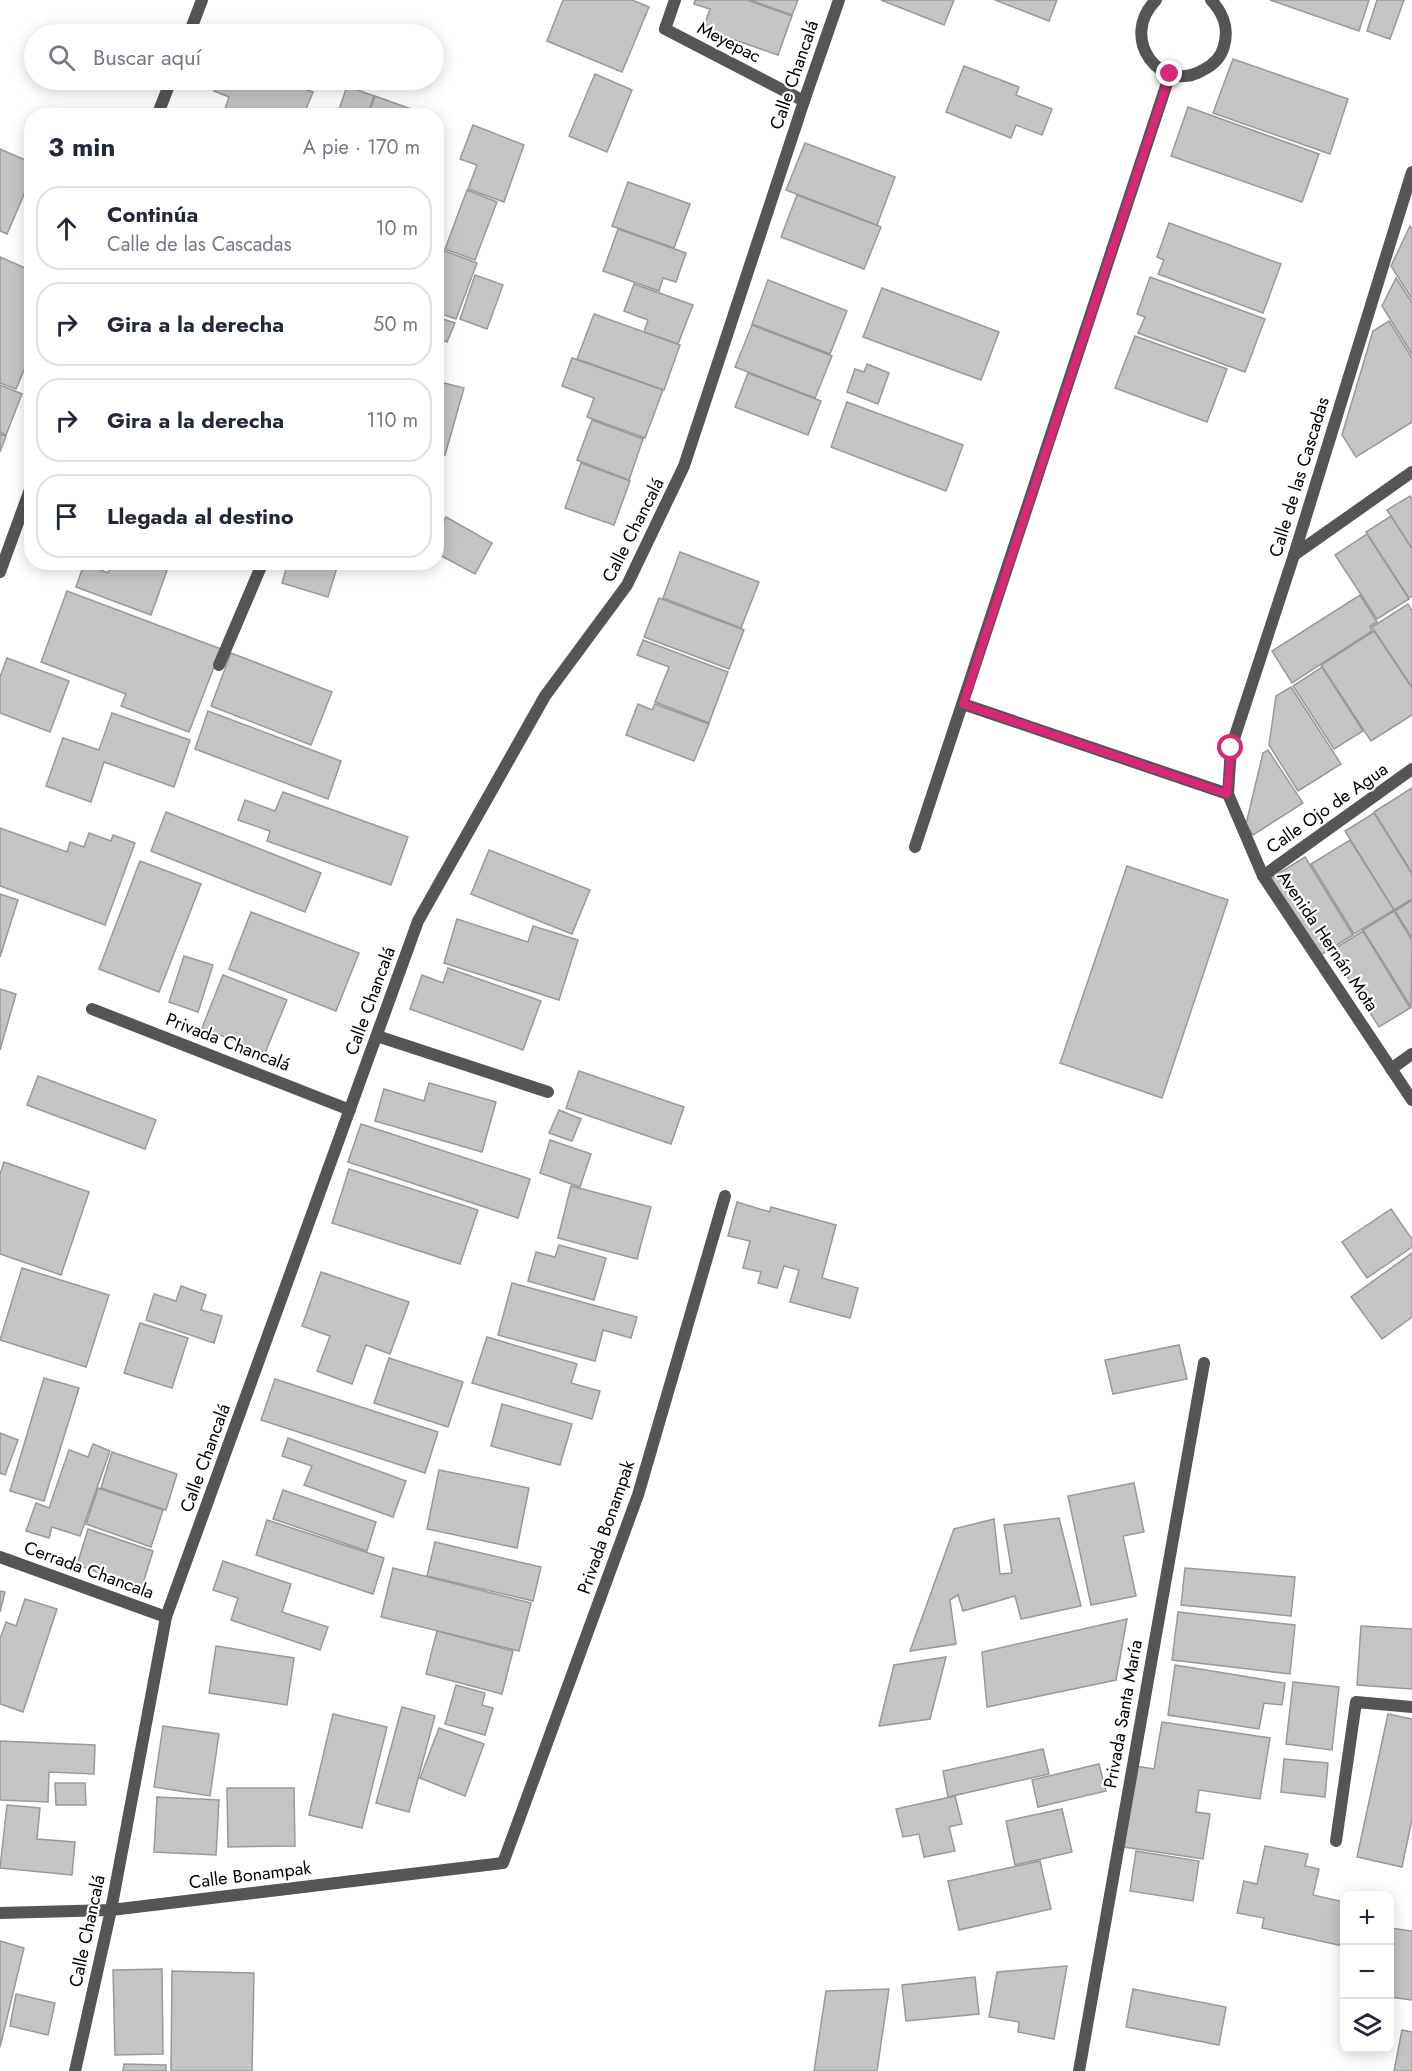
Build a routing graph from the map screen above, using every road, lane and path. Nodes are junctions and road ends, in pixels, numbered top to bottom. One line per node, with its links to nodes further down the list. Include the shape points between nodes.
1 (202, 0): 6 (street)
2 (675, 0): 9 (street, Meyepac, via 665,29)
3 (839, 0): 9 (street, Calle Chancalá)
4 (1156, 0): 7 (street, via 1145,13 1140,27 1141,42 1147,56)
5 (1211, 0): 7 (street, via 1226,24 1222,54 1200,73)
6 (193, 24)
7 (1170, 74): 18 (street)
8 (167, 90): 10 (street)
9 (804, 101): 24 (street, Calle Chancalá, via 684,466 627,585 545,696 418,921)
10 (160, 108)
11 (1412, 172): 14 (street, Calle de las Cascadas)
12 (1412, 472): 14 (street)
13 (24, 506): 16 (street)
14 (1294, 555): 20 (street, Calle de las Cascadas, via 1231,748)
15 (258, 570): 17 (street)
16 (0, 572)
17 (219, 665)
18 (963, 704): 20 (street); 21 (street)
19 (1412, 769): 22 (street, Calle Ojo de Agua)
20 (1227, 794): 22 (street, Avenida Hernán Mota)
21 (915, 847)
22 (1263, 876): 26 (street, Avenida Hernán Mota)
23 (92, 1009): 29 (street, Privada Chancalá)
24 (377, 1036): 27 (street); 29 (street, Calle Chancalá)
25 (1412, 1054): 26 (street)
26 (1391, 1069): 28 (street, Avenida Hernán Mota)
27 (548, 1092)
28 (1412, 1100)
29 (350, 1110): 33 (street, Calle Chancalá)
30 (725, 1196): 36 (street, Privada Bonampak, via 638,1495)
31 (1204, 1363): 40 (street, Privada Santa María)
32 (0, 1557): 33 (street, Cerrada Chancala)
33 (166, 1617): 37 (street, Calle Chancalá)
34 (1412, 1707): 35 (street, via 1356,1701)
35 (1336, 1841)
36 (503, 1863): 37 (street, Calle Bonampak)
37 (111, 1910): 38 (street, Calle Bonampak); 39 (street, Calle Chancalá)
38 (0, 1913)
39 (75, 2071)
40 (1079, 2071)

